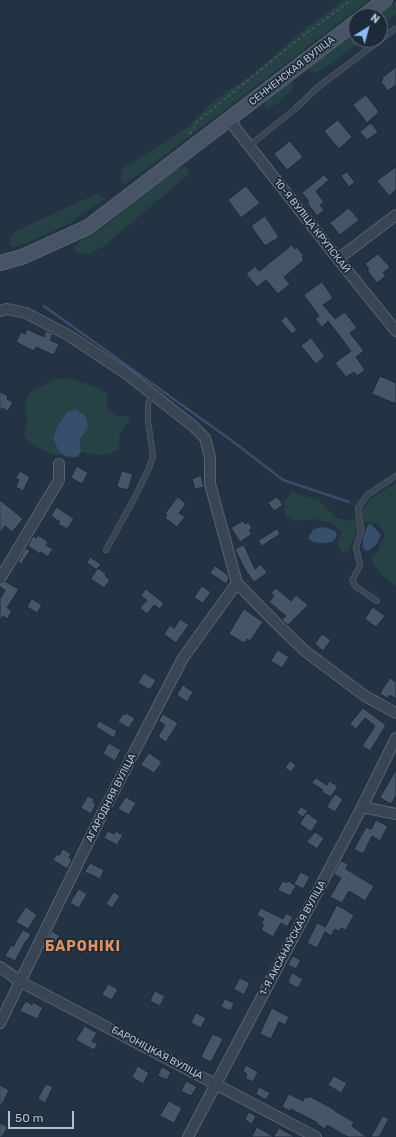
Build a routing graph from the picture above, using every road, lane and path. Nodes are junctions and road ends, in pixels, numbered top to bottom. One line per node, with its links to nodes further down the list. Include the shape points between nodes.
1 (351, 0): 7 (path, via 198,121)
2 (385, 0): 3 (main road)
3 (374, 8)
4 (348, 28): 6 (main road, СЕННЕНСКАЯ ВУЛІЦА)
5 (394, 29): 8 (lane, via 318,87)
6 (229, 120): 8 (street, 10-Я ВУЛІЦА КРУПСКАЙ); 11 (main road, СЕННЕНСКАЯ ВУЛІЦА, via 88,227 22,257)
7 (189, 135)
8 (249, 146): 10 (street, 10-Я ВУЛІЦА КРУПСКАЙ)
9 (396, 215): 10 (street)
10 (338, 259): 13 (street, 10-Я ВУЛІЦА КРУПСКАЙ)
11 (0, 263)
12 (0, 311): 14 (street, via 7,309 26,313 68,335)
13 (396, 331)
14 (152, 394): 17 (lane, via 148,404 152,456 149,468); 19 (street, via 205,438 210,457 210,484)
15 (59, 464): 18 (street, via 59,480)
16 (396, 476): 20 (lane, via 366,495 358,508 361,531 356,547 360,565 352,581 355,586)
17 (106, 550)
18 (0, 579)
19 (237, 582): 21 (street, via 305,651 365,696); 26 (street, АГАРОДНЯЯ ВУЛІЦА, via 183,658 102,814)
20 (377, 601)
21 (396, 713)
22 (396, 738): 23 (street, 1-Я АКСАНАЎСКАЯ ВУЛІЦА)
23 (362, 807): 24 (street); 28 (street, 1-Я АКСАНАЎСКАЯ ВУЛІЦА)
24 (396, 814)
25 (0, 967): 26 (street, БАРОНІЦКАЯ ВУЛІЦА)
26 (21, 982): 27 (street, АГАРОДНЯЯ ВУЛІЦА); 28 (street, БАРОНІЦКАЯ ВУЛІЦА)
27 (0, 1024)
28 (216, 1084): 29 (street, 1-Я АКСАНАЎСКАЯ ВУЛІЦА); 30 (street, БАРОНІЦКАЯ ВУЛІЦА)
29 (188, 1137)
30 (316, 1137)

